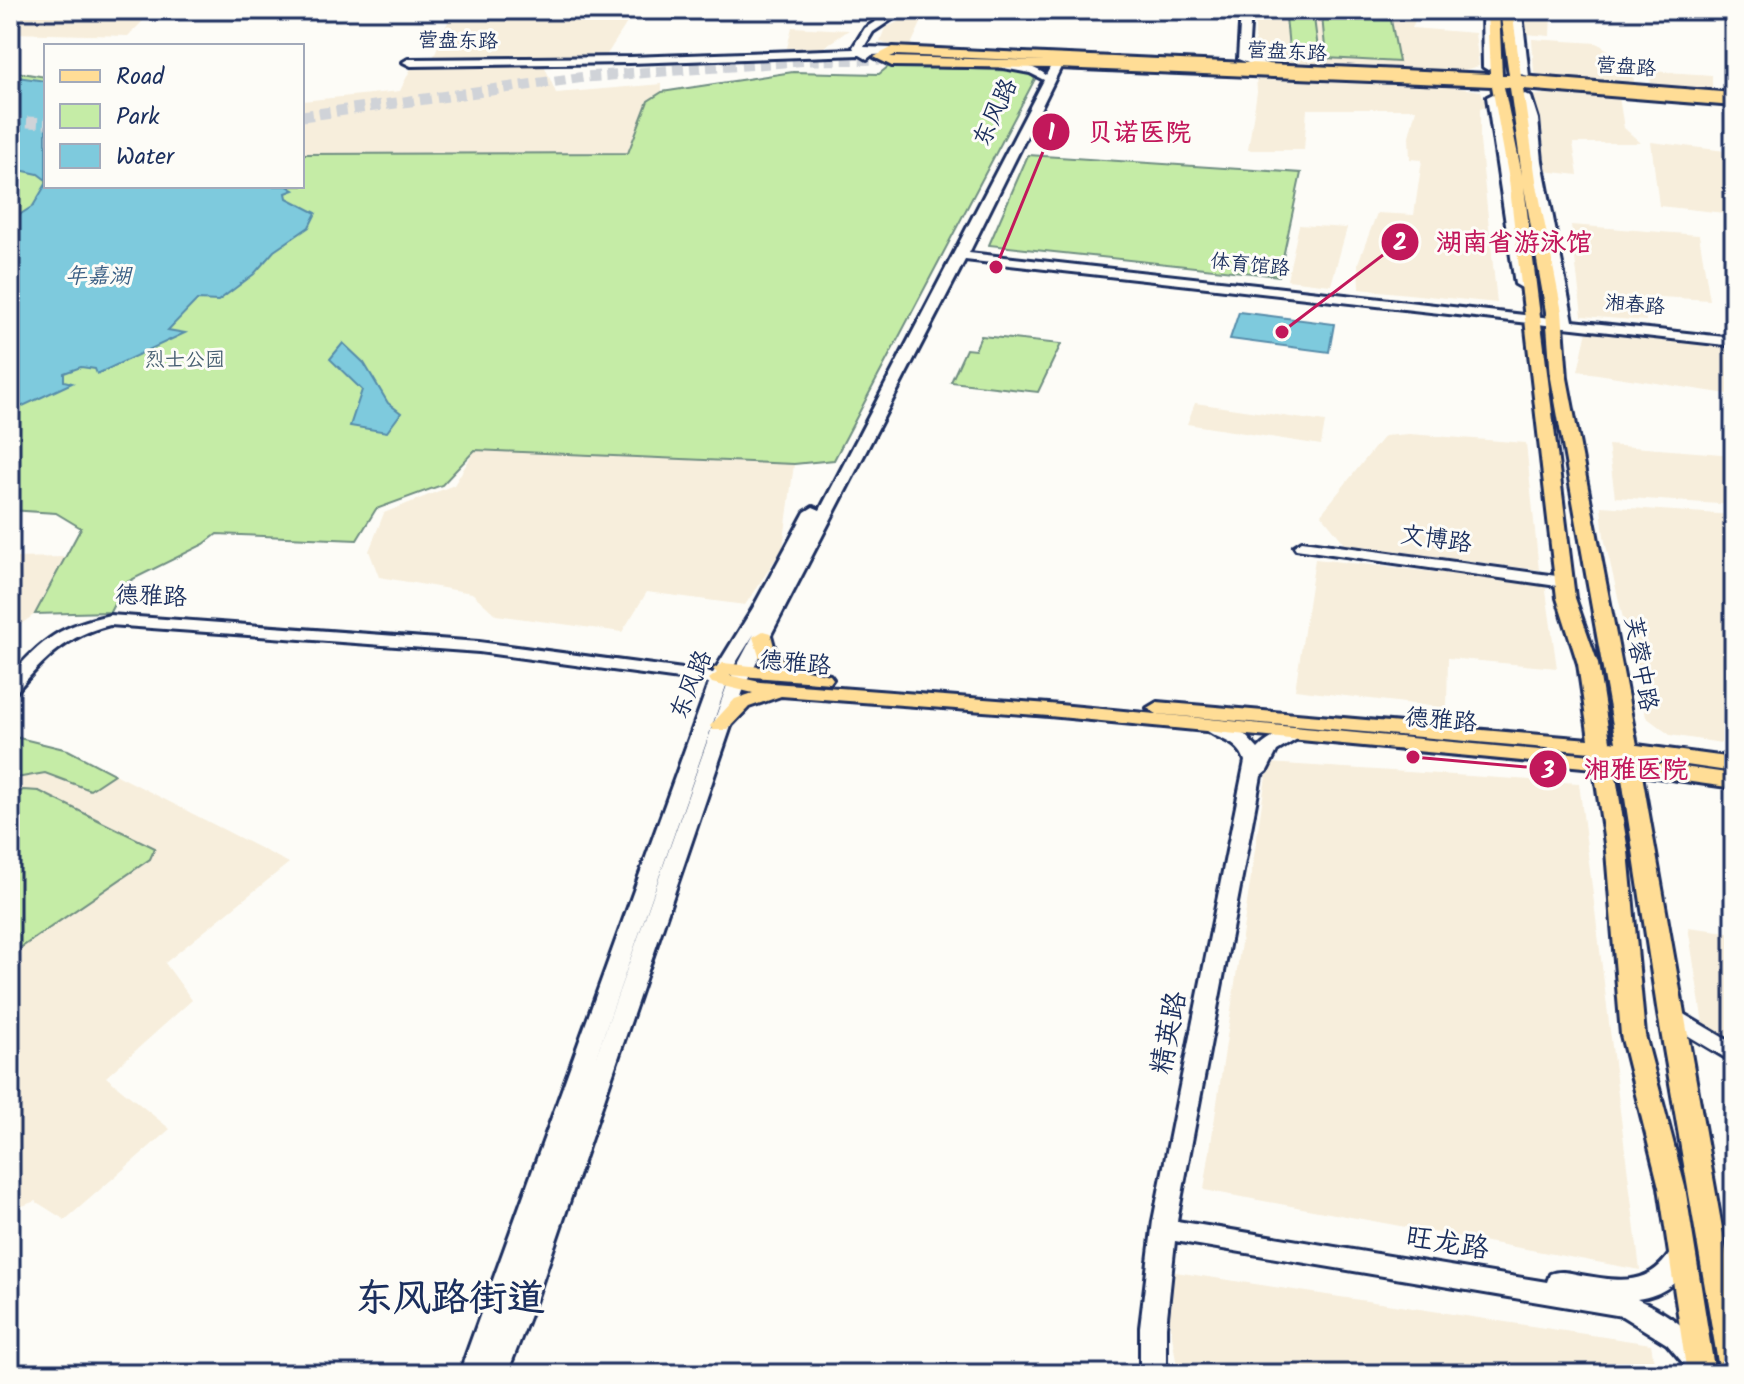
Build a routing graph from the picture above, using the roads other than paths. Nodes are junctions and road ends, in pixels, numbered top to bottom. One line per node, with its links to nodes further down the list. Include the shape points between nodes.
1 (901, 10): 8 (street, via 874,26)
2 (910, 10): 7 (street)
3 (1246, 10): 12 (street, via 1243,59)
4 (1490, 10): 13 (main road, 芙蓉中路)
5 (1556, 10): 6 (street)
6 (1511, 11): 15 (street); 15 (main road)
7 (872, 35): 8 (street); 10 (street, via 874,44)
8 (859, 47): 9 (street, via 846,54); 9 (street, 营盘东路, via 630,60 408,62 630,62); 10 (street, 营盘东路)
9 (806, 55): 10 (street, 营盘东路)
10 (894, 55): 11 (main road, 营盘东路); 11 (main road, 营盘东路, via 998,66)
11 (1051, 65): 12 (main road, 营盘东路); 14 (main road, 营盘东路); 21 (street, 东风路); 28 (street, 东风路)
12 (1270, 68): 14 (main road, 营盘东路)
13 (1494, 77): 14 (main road, 营盘东路); 14 (main road, via 1470,86); 15 (main road, 营盘东路); 18 (main road, 芙蓉中路); 22 (street, 芙蓉中路)
14 (1441, 78)
15 (1518, 79): 16 (main road, 营盘路); 18 (main road, 芙蓉中路)
16 (1582, 87): 17 (main road, 营盘路); 18 (main road, via 1549,89)
17 (1734, 100)
18 (1516, 105): 19 (street); 20 (main road, 芙蓉中路); 22 (main road, 芙蓉中路, via 1516,180)
19 (1532, 119): 20 (main road); 22 (street)
20 (1522, 132): 22 (main road, 芙蓉中路)
21 (962, 254): 22 (street, 体育馆路); 26 (street, 东风路)
22 (1548, 317): 23 (street, 湘春路); 25 (main road, 芙蓉中路, via 1544,431); 36 (main road, 芙蓉中路)
23 (1734, 339)
24 (1302, 546): 25 (street, 文博路)
25 (1564, 582): 37 (main road, 芙蓉中路, via 1588,664)
26 (763, 637): 28 (street, 东风路); 29 (main road, via 774,662)
27 (10, 675): 28 (street, 德雅路, via 39,641 54,632 114,614 485,640)
28 (730, 676): 29 (main road, 德雅路); 30 (street, 德雅路, via 479,647 110,620 84,625 47,644); 31 (main road, 德雅路); 32 (street, 东风路); 45 (street, 东风路)
29 (823, 679): 37 (main road, 德雅路)
30 (10, 688)
31 (793, 690): 32 (main road, via 742,703); 33 (main road, 德雅路)
32 (720, 726): 46 (street, 东风路)
33 (1213, 728): 34 (main road, 德雅路); 42 (street, 精英路, via 1245,744 1254,761)
34 (1295, 735): 37 (main road, 德雅路); 42 (street, 精英路, via 1270,746 1260,759)
35 (1734, 752): 36 (main road, via 1650,741)
36 (1628, 753): 37 (main road); 38 (main road); 39 (main road); 40 (main road, 芙蓉中路)
37 (1602, 754): 43 (main road, 芙蓉中路, via 1617,851 1633,1035 1672,1187)
38 (1734, 765)
39 (1734, 781)
40 (1670, 1014): 41 (street); 49 (main road, 芙蓉中路)
41 (1734, 1055)
42 (1170, 1224): 43 (street, 旺龙路, via 1627,1291 1664,1281); 44 (street, 旺龙路, via 1626,1306 1685,1345); 47 (street, 精英路, via 1153,1327); 48 (street, 精英路)
43 (1683, 1254): 44 (main road, 芙蓉中路)
44 (1700, 1370)
45 (472, 1374)
46 (494, 1374)
47 (1153, 1374)
48 (1162, 1374)
49 (1734, 1374)

